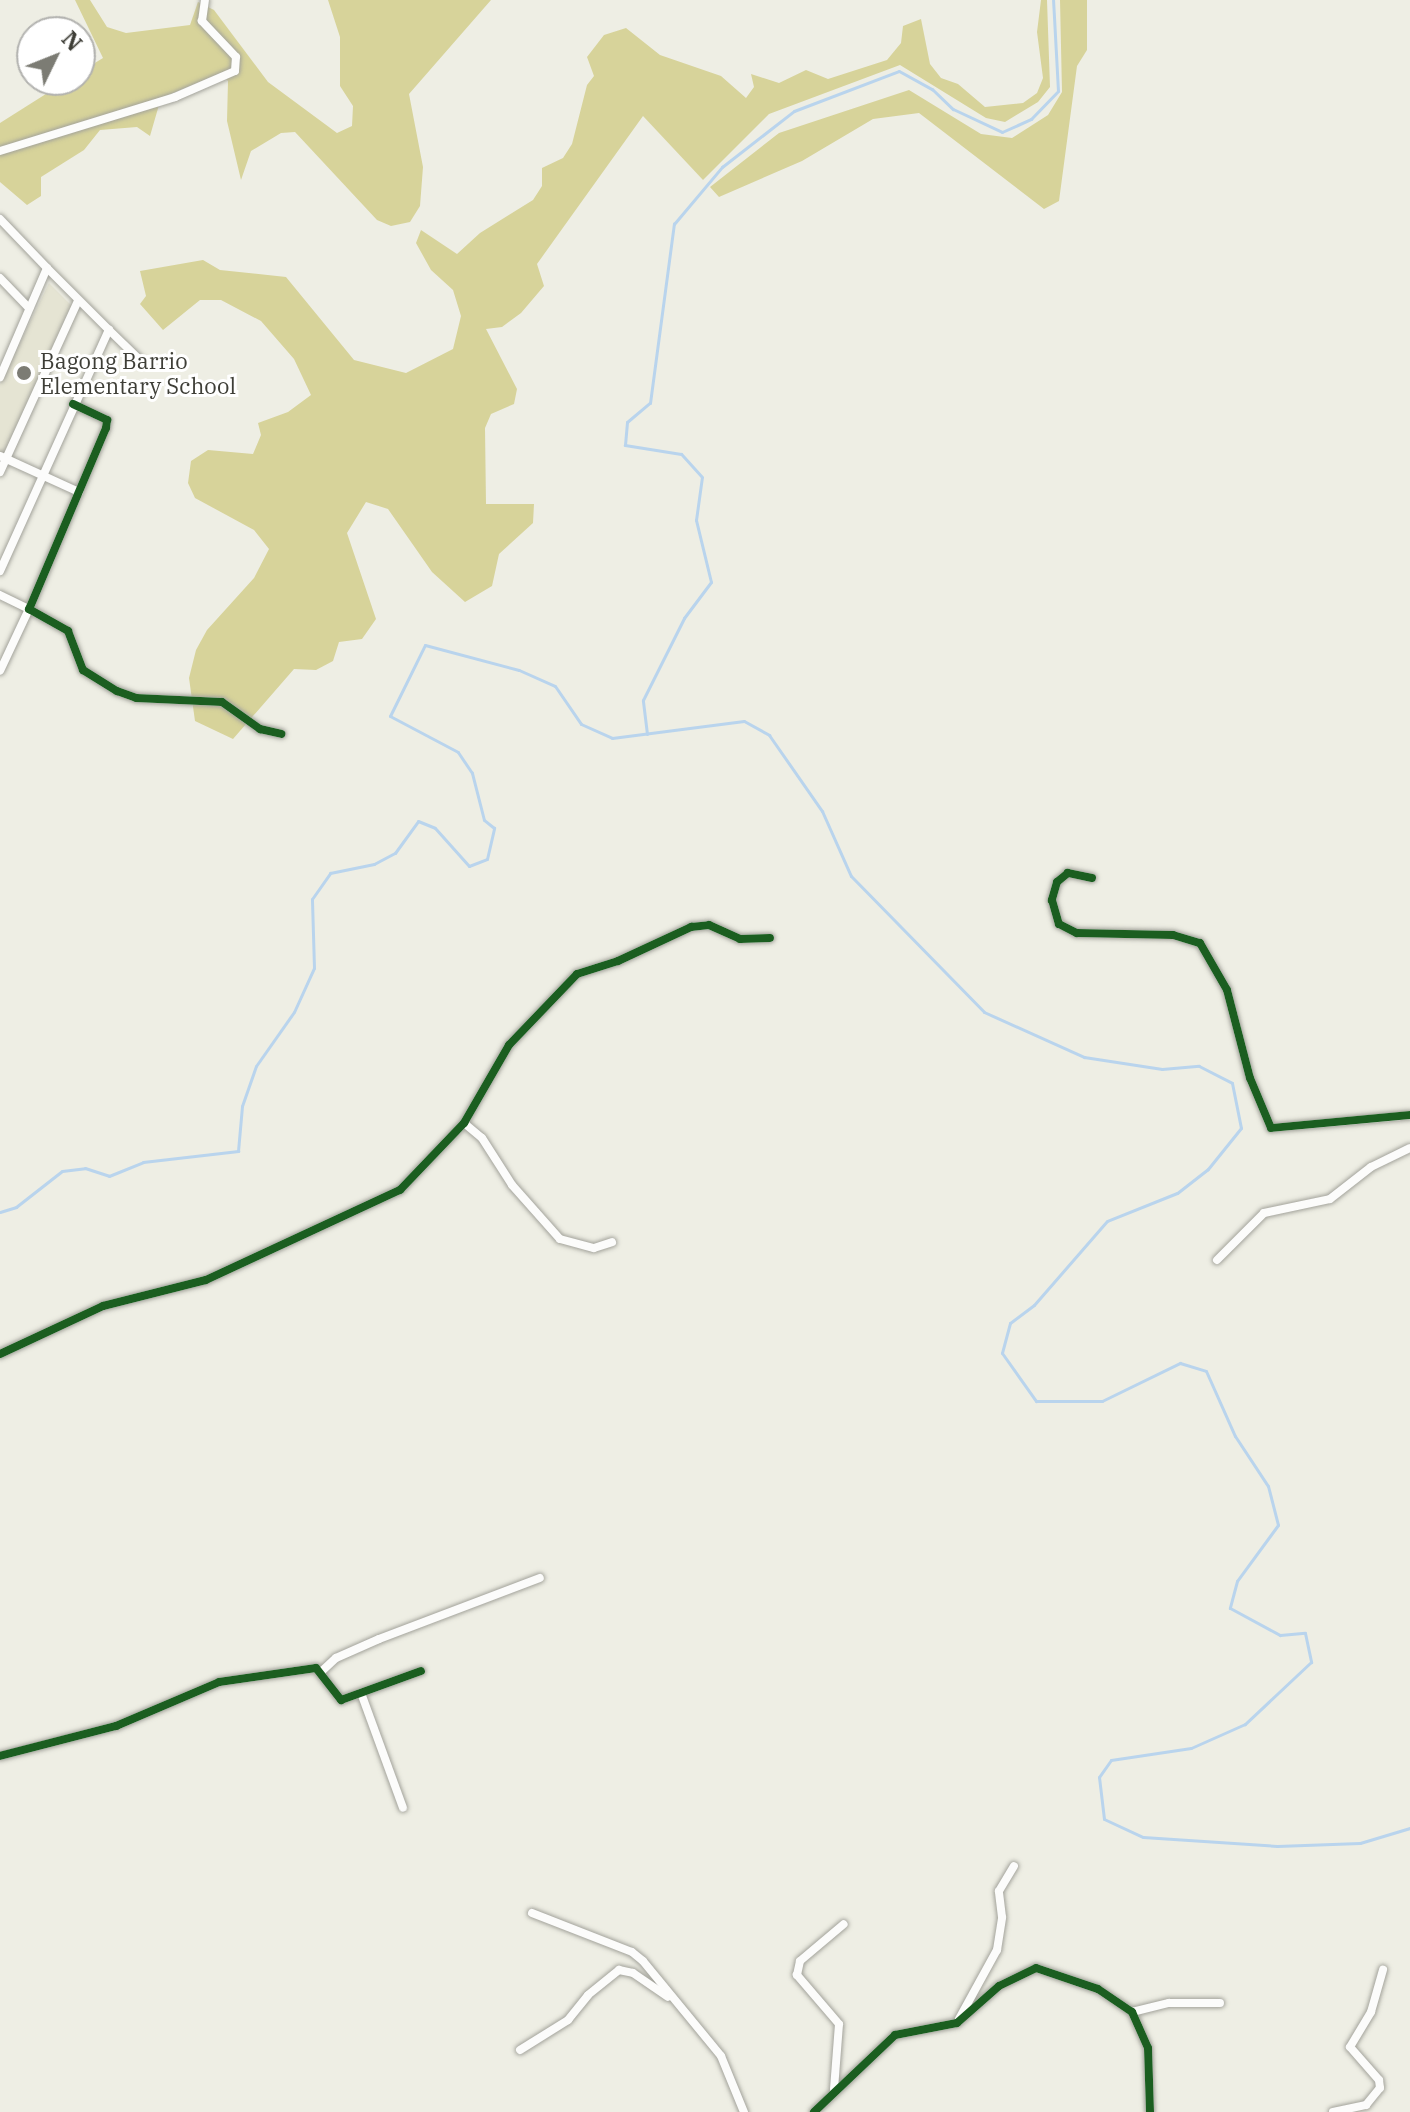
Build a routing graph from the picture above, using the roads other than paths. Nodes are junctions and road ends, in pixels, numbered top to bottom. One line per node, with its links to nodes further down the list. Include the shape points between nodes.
1 (205, 0): 2 (street, via 202,21 238,61 235,71 175,97)
2 (0, 151)
3 (0, 219): 4 (street)
4 (47, 268): 6 (street); 7 (street)
5 (0, 278): 7 (street)
6 (78, 301): 8 (street); 12 (street)
7 (29, 308): 10 (street)
8 (109, 330): 9 (street); 11 (street)
9 (141, 361)
10 (0, 377)
11 (73, 404): 14 (street); 15 (street, via 107,420)
12 (3, 458): 13 (street); 14 (street)
13 (0, 472)
14 (41, 475): 15 (street); 16 (street)
15 (79, 492): 18 (street)
16 (0, 571)
17 (0, 595): 18 (street)
18 (29, 609): 19 (street); 20 (street, via 68,631 83,670 117,691 157,701 222,702 260,729)
19 (0, 669)
20 (281, 734)
21 (1092, 878): 23 (street, via 1068,873 1057,882 1052,900 1059,924 1077,933 1173,935 1200,943 1227,990 1250,1078 1271,1128)
22 (770, 938): 24 (street, via 740,939 709,925 691,927 577,974 509,1045)
23 (1410, 1115)
24 (464, 1123): 26 (street, via 482,1138 512,1185 560,1239 594,1248); 28 (street, via 387,1198 329,1219 206,1280 103,1306)
25 (1410, 1148): 27 (street, via 1371,1167 1330,1199 1264,1213)
26 (612, 1242)
27 (1217, 1260)
28 (0, 1354)
29 (540, 1578): 30 (street, via 379,1639 336,1658)
30 (322, 1671): 32 (street, via 336,1698); 33 (street, via 219,1682 116,1726)
31 (421, 1671): 32 (street)
32 (361, 1693): 34 (street)
33 (0, 1756)
34 (403, 1808)
35 (1014, 1866): 42 (street, via 999,1891 997,1950)
36 (532, 1913): 39 (street, via 632,1952)
37 (844, 1924): 44 (street, via 800,1961 797,1975 839,2024)
38 (1383, 1970): 48 (street, via 1371,2012 1350,2047 1380,2088 1366,2105)
39 (673, 2000): 43 (street, via 633,1973 619,1970 568,2020); 45 (street, via 721,2056)
40 (1220, 2003): 41 (street, via 1169,2003)
41 (1132, 2012): 42 (street, via 1098,1989 1036,1968 999,1986); 47 (street, via 1148,2048)
42 (957, 2023): 44 (street, via 902,2031)
43 (520, 2050)
44 (834, 2090): 46 (street)
45 (744, 2112)
46 (814, 2112)
47 (1150, 2112)
48 (1333, 2112)

